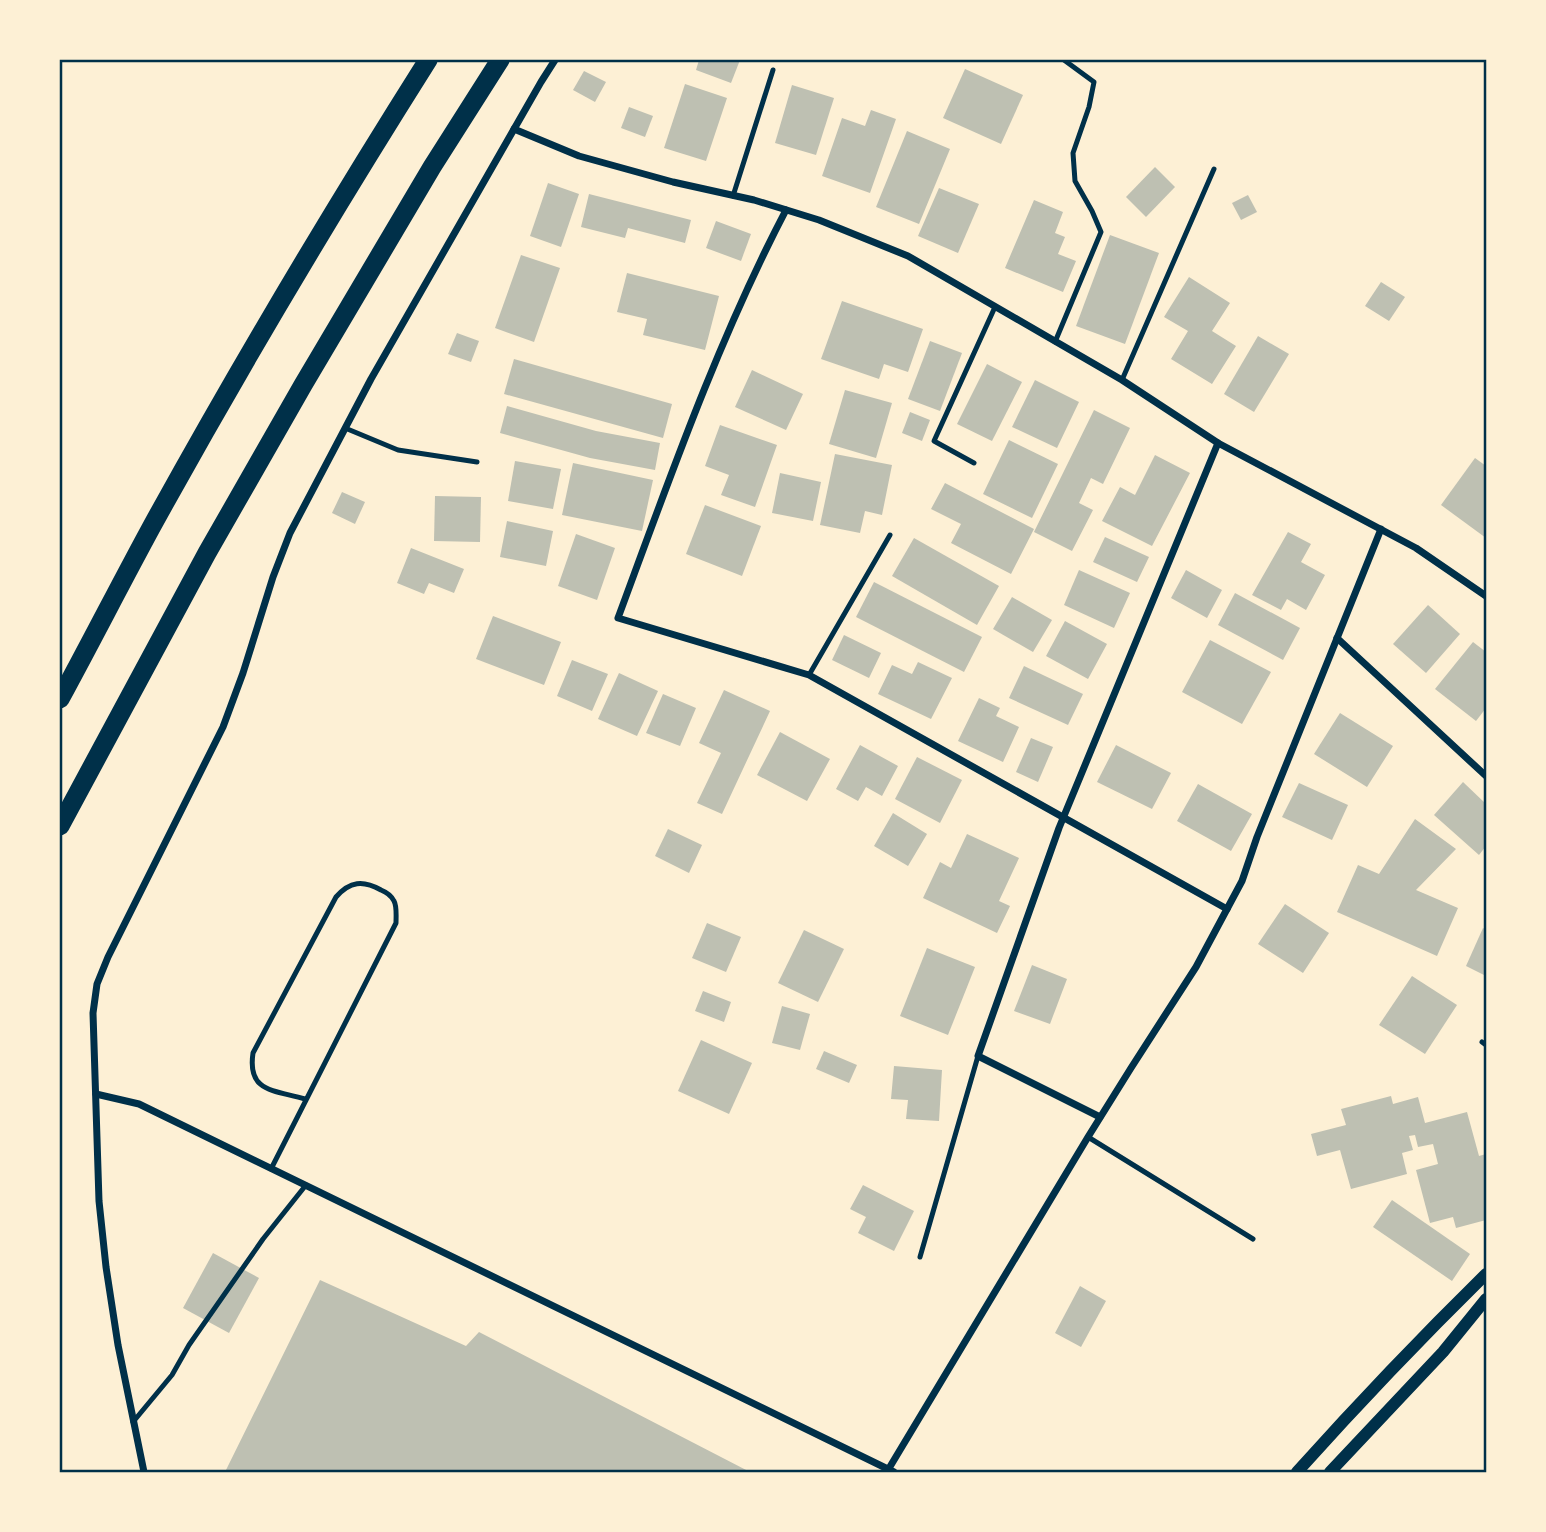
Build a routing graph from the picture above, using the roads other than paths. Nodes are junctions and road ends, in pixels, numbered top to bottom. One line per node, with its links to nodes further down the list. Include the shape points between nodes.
1 (428, 60): 22 (highway, via 243,367)
2 (500, 60): 25 (highway, via 296,397)
3 (555, 60): 6 (street)
4 (1064, 60): 11 (lane, via 1094,82 1073,153 1075,181 1101,232)
5 (773, 70): 8 (lane)
6 (514, 129): 8 (street, via 579,156); 13 (street)
7 (1214, 169): 12 (lane)
8 (733, 195): 9 (street)
9 (786, 210): 10 (street, via 908,257); 21 (street, via 687,432 618,618)
10 (995, 307): 11 (street); 16 (lane, via 934,441)
11 (1055, 342): 12 (street)
12 (1122, 380): 14 (street)
13 (345, 428): 15 (lane, via 398,450); 28 (street, via 290,533 223,727 97,984 93,1013)
14 (1218, 443): 17 (street); 24 (street)
15 (477, 462)
16 (975, 463)
17 (1381, 529): 19 (street); 20 (street)
18 (890, 535): 21 (lane)
19 (1486, 596)
20 (1337, 638): 23 (street); 26 (street)
21 (809, 675): 24 (street)
22 (60, 699)
23 (1486, 776)
24 (1064, 816): 26 (street); 27 (street)
25 (60, 826)
26 (1227, 909): 30 (street, via 1196,967)
27 (978, 1056): 30 (street); 35 (lane)
28 (96, 1094): 32 (street, via 139,1104); 38 (street, via 106,1267)
29 (306, 1099): 29 (lane, via 396,923 396,903 367,883 354,884 336,897 253,1053 251,1066 257,1083); 32 (lane)
30 (1100, 1117): 31 (street)
31 (1088, 1137): 34 (lane); 39 (street)
32 (271, 1169): 33 (street)
33 (306, 1185): 38 (lane, via 203,1323 172,1376); 39 (street)
34 (1253, 1239)
35 (920, 1257)
36 (1486, 1274): 41 (street)
37 (1486, 1298): 42 (street, via 1443,1352)
38 (133, 1422): 40 (street)
39 (891, 1471)
40 (144, 1472)
41 (1297, 1472)
42 (1330, 1472)

